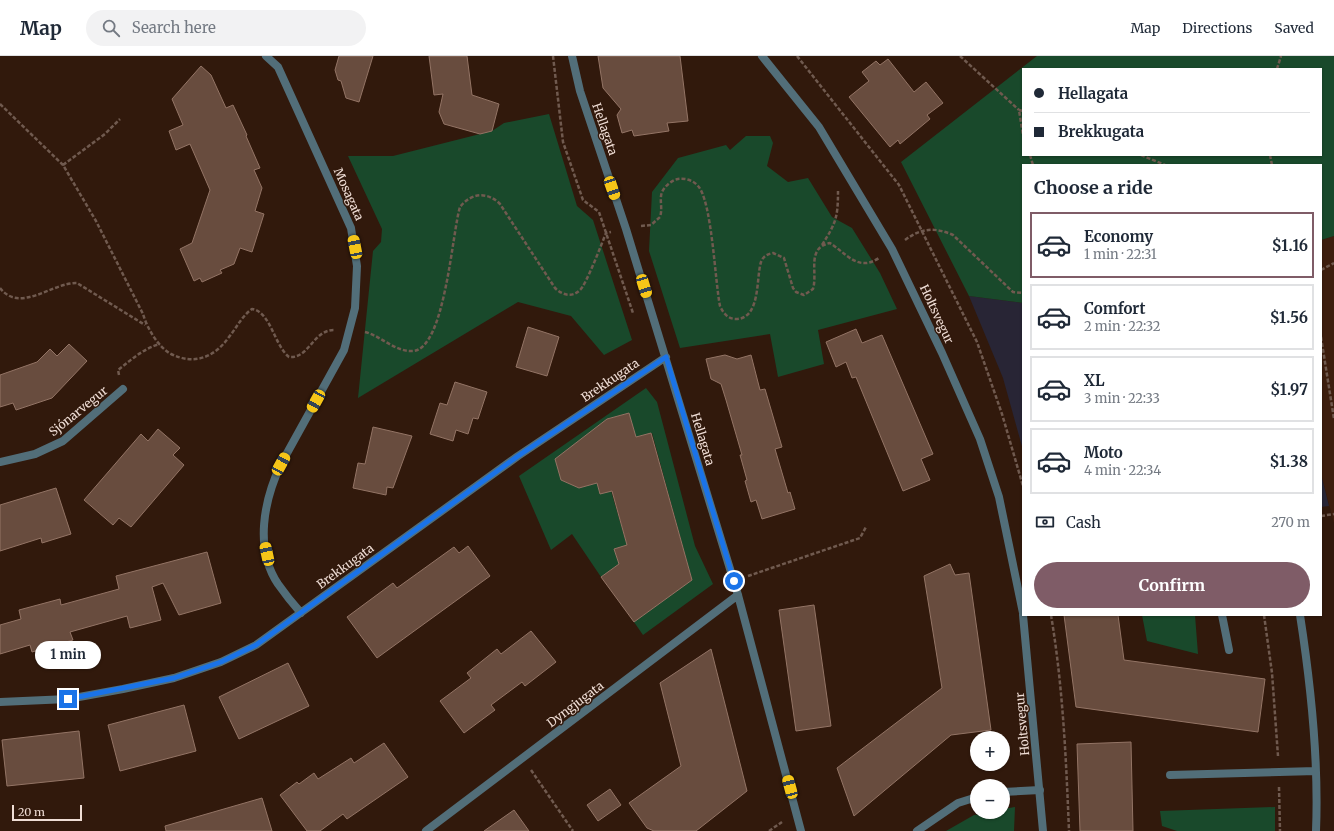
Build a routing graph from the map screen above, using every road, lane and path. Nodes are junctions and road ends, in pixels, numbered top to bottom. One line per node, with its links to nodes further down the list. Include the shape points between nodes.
1 (266, 56): 29 (street, Mosagata, via 278,67 351,228 357,266 357,286)
2 (553, 56): 20 (path, via 564,142 583,200 599,212)
3 (572, 56): 18 (street, Hellagata, via 580,91)
4 (762, 56): 17 (street, Holtsvegur, via 819,127)
5 (797, 56): 19 (path, via 899,185)
6 (960, 56): 10 (path)
7 (1280, 56): 8 (path)
8 (1277, 68)
9 (0, 104): 16 (path)
10 (1019, 110): 11 (path); 13 (path)
11 (1022, 111)
12 (120, 120): 16 (path)
13 (1022, 129)
14 (1143, 156): 15 (path)
15 (1163, 164)
16 (63, 165): 28 (path, via 96,221 143,314)
17 (848, 175): 21 (path, via 838,190 838,215 834,226); 22 (street, Holtsvegur)
18 (626, 229): 20 (path); 21 (path, via 651,225 657,221 662,211 661,198 666,186 678,179 692,181 702,192 710,226 720,306 723,313 736,319 749,314 764,258 773,253 784,258 793,288 804,295 813,289 816,252); 32 (street, Hellagata)
19 (922, 230): 22 (path); 26 (path, via 943,230 953,235 1013,292); 36 (path, via 977,342)
20 (606, 233): 27 (path); 29 (path, via 583,286 576,293 565,294 555,288 500,204 488,195 472,197 460,207 439,315 432,334 424,345 415,351 405,351 369,333)
21 (822, 245): 22 (path, via 830,243 853,261 862,263 877,260)
22 (892, 249): 42 (street, Holtsvegur, via 980,439 999,497)
23 (1334, 263): 24 (path)
24 (1322, 269)
25 (0, 288): 28 (path, via 5,295 14,298 37,296 68,282 77,283)
26 (1022, 293)
27 (634, 315)
28 (146, 325): 31 (path)
29 (350, 329): 31 (path, via 330,330 320,334 301,355 296,358 289,357 279,347 266,318 258,310 252,309 214,353 202,358 190,361 180,358); 43 (street, Mosagata, via 344,350 272,483 266,503 265,544 270,564 278,583)
30 (1322, 343): 34 (path)
31 (160, 344): 33 (path, via 150,347 118,370)
32 (666, 357): 40 (street, Hellagata); 43 (street, Brekkugata, via 518,456)
33 (123, 389): 35 (street, Sjónarvegur, via 63,441 35,454)
34 (1334, 419)
35 (0, 462)
36 (1022, 483)
37 (1334, 514): 38 (path)
38 (1322, 516)
39 (866, 527): 40 (path, via 860,538)
40 (734, 581): 41 (street, Hellagata)
41 (738, 595): 51 (street, Dyngjugata); 62 (street, Hellagata)
42 (1022, 609)
43 (301, 613): 50 (street, Brekkugata, via 256,645 221,662 174,678 68,699)
44 (1023, 616): 55 (street, Holtsvegur)
45 (1051, 616): 65 (path, via 1064,721)
46 (1222, 616): 49 (street)
47 (1264, 616): 53 (path, via 1272,673)
48 (1300, 616): 52 (street, via 1312,711)
49 (1229, 650)
50 (0, 702)
51 (523, 758): 59 (street, Dyngjugata); 60 (path)
52 (1316, 771): 53 (street); 67 (street)
53 (1279, 772): 54 (street); 66 (path)
54 (1170, 775)
55 (1040, 790): 56 (street); 64 (street, Holtsvegur)
56 (1010, 792)
57 (970, 799): 63 (street, via 958,803)
58 (786, 826): 61 (path, via 784,820)
59 (426, 831)
60 (573, 831)
61 (769, 831)
62 (801, 831)
63 (917, 831)
64 (1043, 831)
65 (1069, 831)
66 (1280, 831)
67 (1316, 831)

